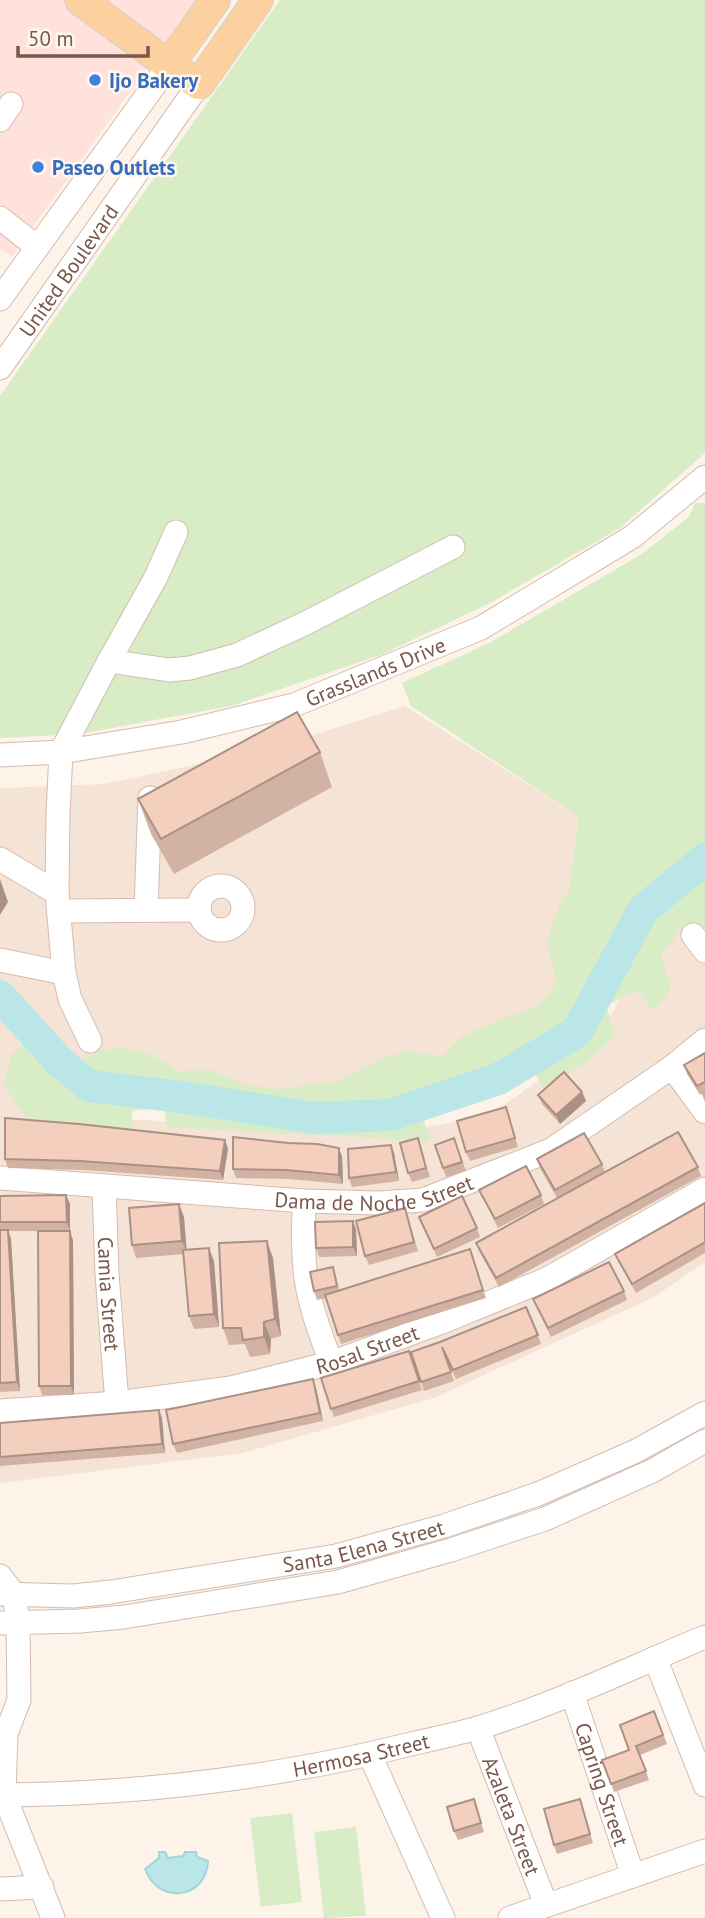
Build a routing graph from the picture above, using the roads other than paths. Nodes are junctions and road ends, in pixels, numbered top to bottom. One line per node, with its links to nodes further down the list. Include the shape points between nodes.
1 (80, 0): 4 (main road)
2 (215, 0): 4 (main road, United Boulevard)
3 (258, 0): 5 (main road, United Boulevard)
4 (169, 65): 5 (main road); 7 (street, United Boulevard)
5 (199, 84): 9 (street, United Boulevard)
6 (0, 218): 7 (street)
7 (37, 247): 8 (street, United Boulevard)
8 (0, 299)
9 (0, 368)
10 (705, 477): 14 (street, Grasslands Drive, via 632,537 481,628 294,705 182,732)
11 (176, 532): 13 (street)
12 (453, 547): 13 (street, via 237,655 169,670)
13 (109, 661): 14 (street)
14 (61, 752): 15 (street, Grasslands Drive); 18 (street)
15 (0, 755)
16 (150, 793): 19 (street)
17 (0, 859): 18 (street)
18 (58, 902): 19 (street); 22 (street)
19 (146, 910): 20 (street)
20 (198, 910)
21 (0, 960): 22 (street)
22 (64, 973): 24 (street, via 69,999)
23 (705, 1040): 25 (street, Dama de Noche Street)
24 (90, 1041)
25 (673, 1067): 26 (street); 30 (street, Dama de Noche Street, via 551,1150 423,1200)
26 (705, 1112)
27 (0, 1178): 28 (street, Dama de Noche Street)
28 (104, 1186): 30 (street, Dama de Noche Street); 32 (street, Camia Street)
29 (705, 1189): 31 (street, Rosal Street, via 547,1279)
30 (304, 1201): 31 (street, via 306,1279)
31 (331, 1363): 32 (street, Rosal Street, via 231,1388)
32 (117, 1403): 33 (street, Rosal Street)
33 (0, 1411)
34 (705, 1413): 36 (street, Santa Elena Street, via 636,1451 538,1494 336,1556 73,1596)
35 (705, 1441): 37 (street, Santa Elena Street, via 652,1471 545,1518 338,1582 124,1616)
36 (5, 1588): 37 (street)
37 (9, 1622): 41 (street, via 19,1700)
38 (705, 1637): 39 (street, Hermosa Street)
39 (655, 1657): 40 (street, Hermosa Street); 44 (street)
40 (572, 1693): 42 (street, Hermosa Street); 47 (street, Capring Street)
41 (3, 1727): 45 (street)
42 (478, 1728): 43 (street, Hermosa Street); 50 (street, Azaleta Street)
43 (370, 1755): 45 (street, Hermosa Street, via 144,1790); 52 (street)
44 (705, 1786)
45 (2, 1795): 48 (street)
46 (705, 1851): 47 (street)
47 (632, 1876): 50 (street)
48 (42, 1887): 49 (street); 51 (street)
49 (0, 1889)
50 (546, 1905): 53 (street)
51 (53, 1918)
52 (443, 1918)
53 (510, 1918)

